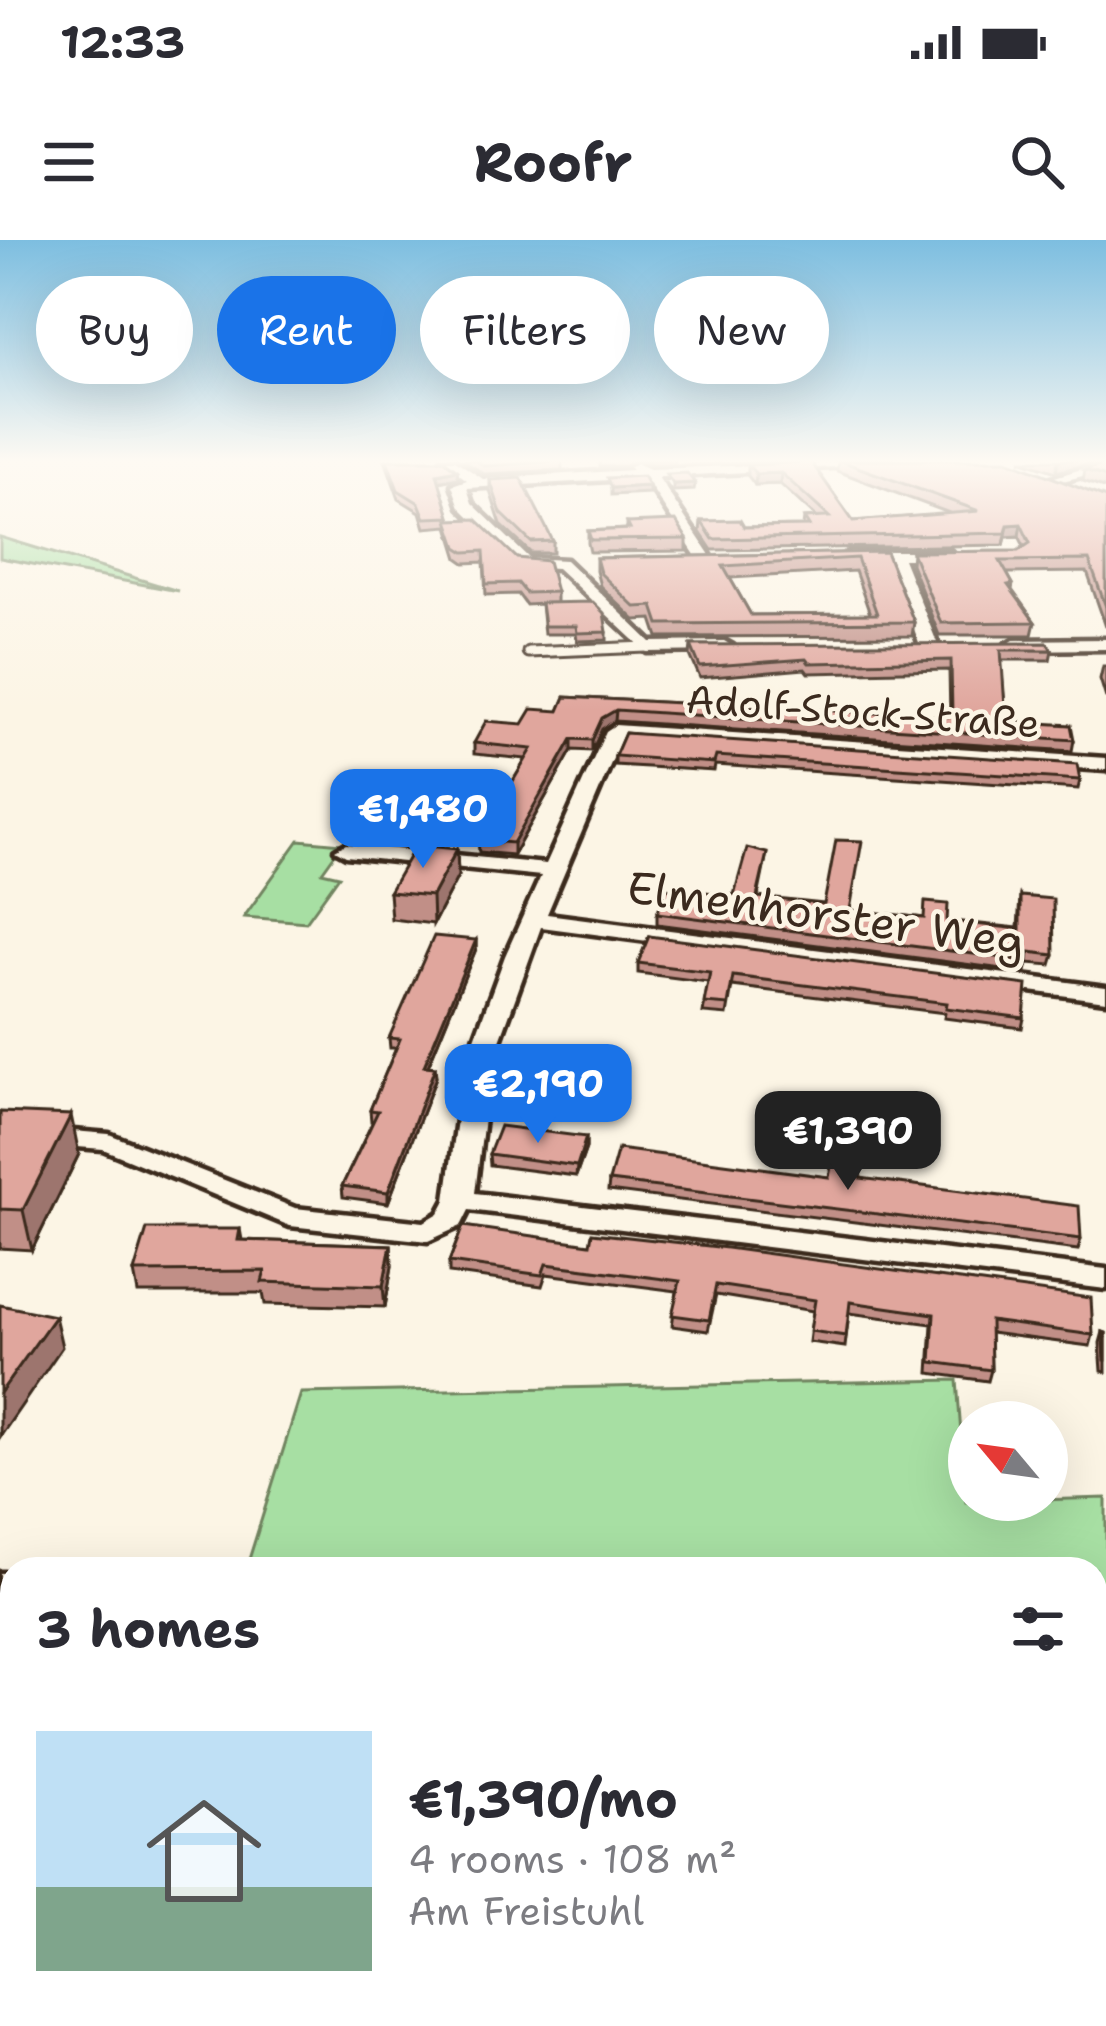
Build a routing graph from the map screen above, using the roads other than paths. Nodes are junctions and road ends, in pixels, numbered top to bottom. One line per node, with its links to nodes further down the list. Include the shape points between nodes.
1 (505, 543): 10 (street, via 525,563)
2 (694, 543): 8 (street)
3 (955, 554): 4 (street)
4 (894, 555): 5 (street); 12 (street)
5 (823, 556)
6 (728, 558): 8 (street)
7 (680, 559): 8 (street)
8 (704, 559)
9 (585, 562): 10 (street)
10 (561, 563): 17 (street)
11 (1106, 644): 14 (street)
12 (928, 645): 13 (street); 16 (street)
13 (951, 645)
14 (995, 645)
15 (741, 646): 17 (street)
16 (905, 646)
17 (647, 647): 18 (lane)
18 (528, 652)
19 (1106, 764): 21 (street, Adolf-Stock-Straße, via 615,730)
20 (346, 850): 21 (street)
21 (554, 871): 22 (street)
22 (534, 919): 23 (street, Elmenhorster Weg); 25 (street, via 477,1068)
23 (1106, 994)
24 (0, 1133): 25 (street, via 109,1142 290,1217 428,1232 451,1220)
25 (460, 1200): 26 (street)
26 (1106, 1279)

